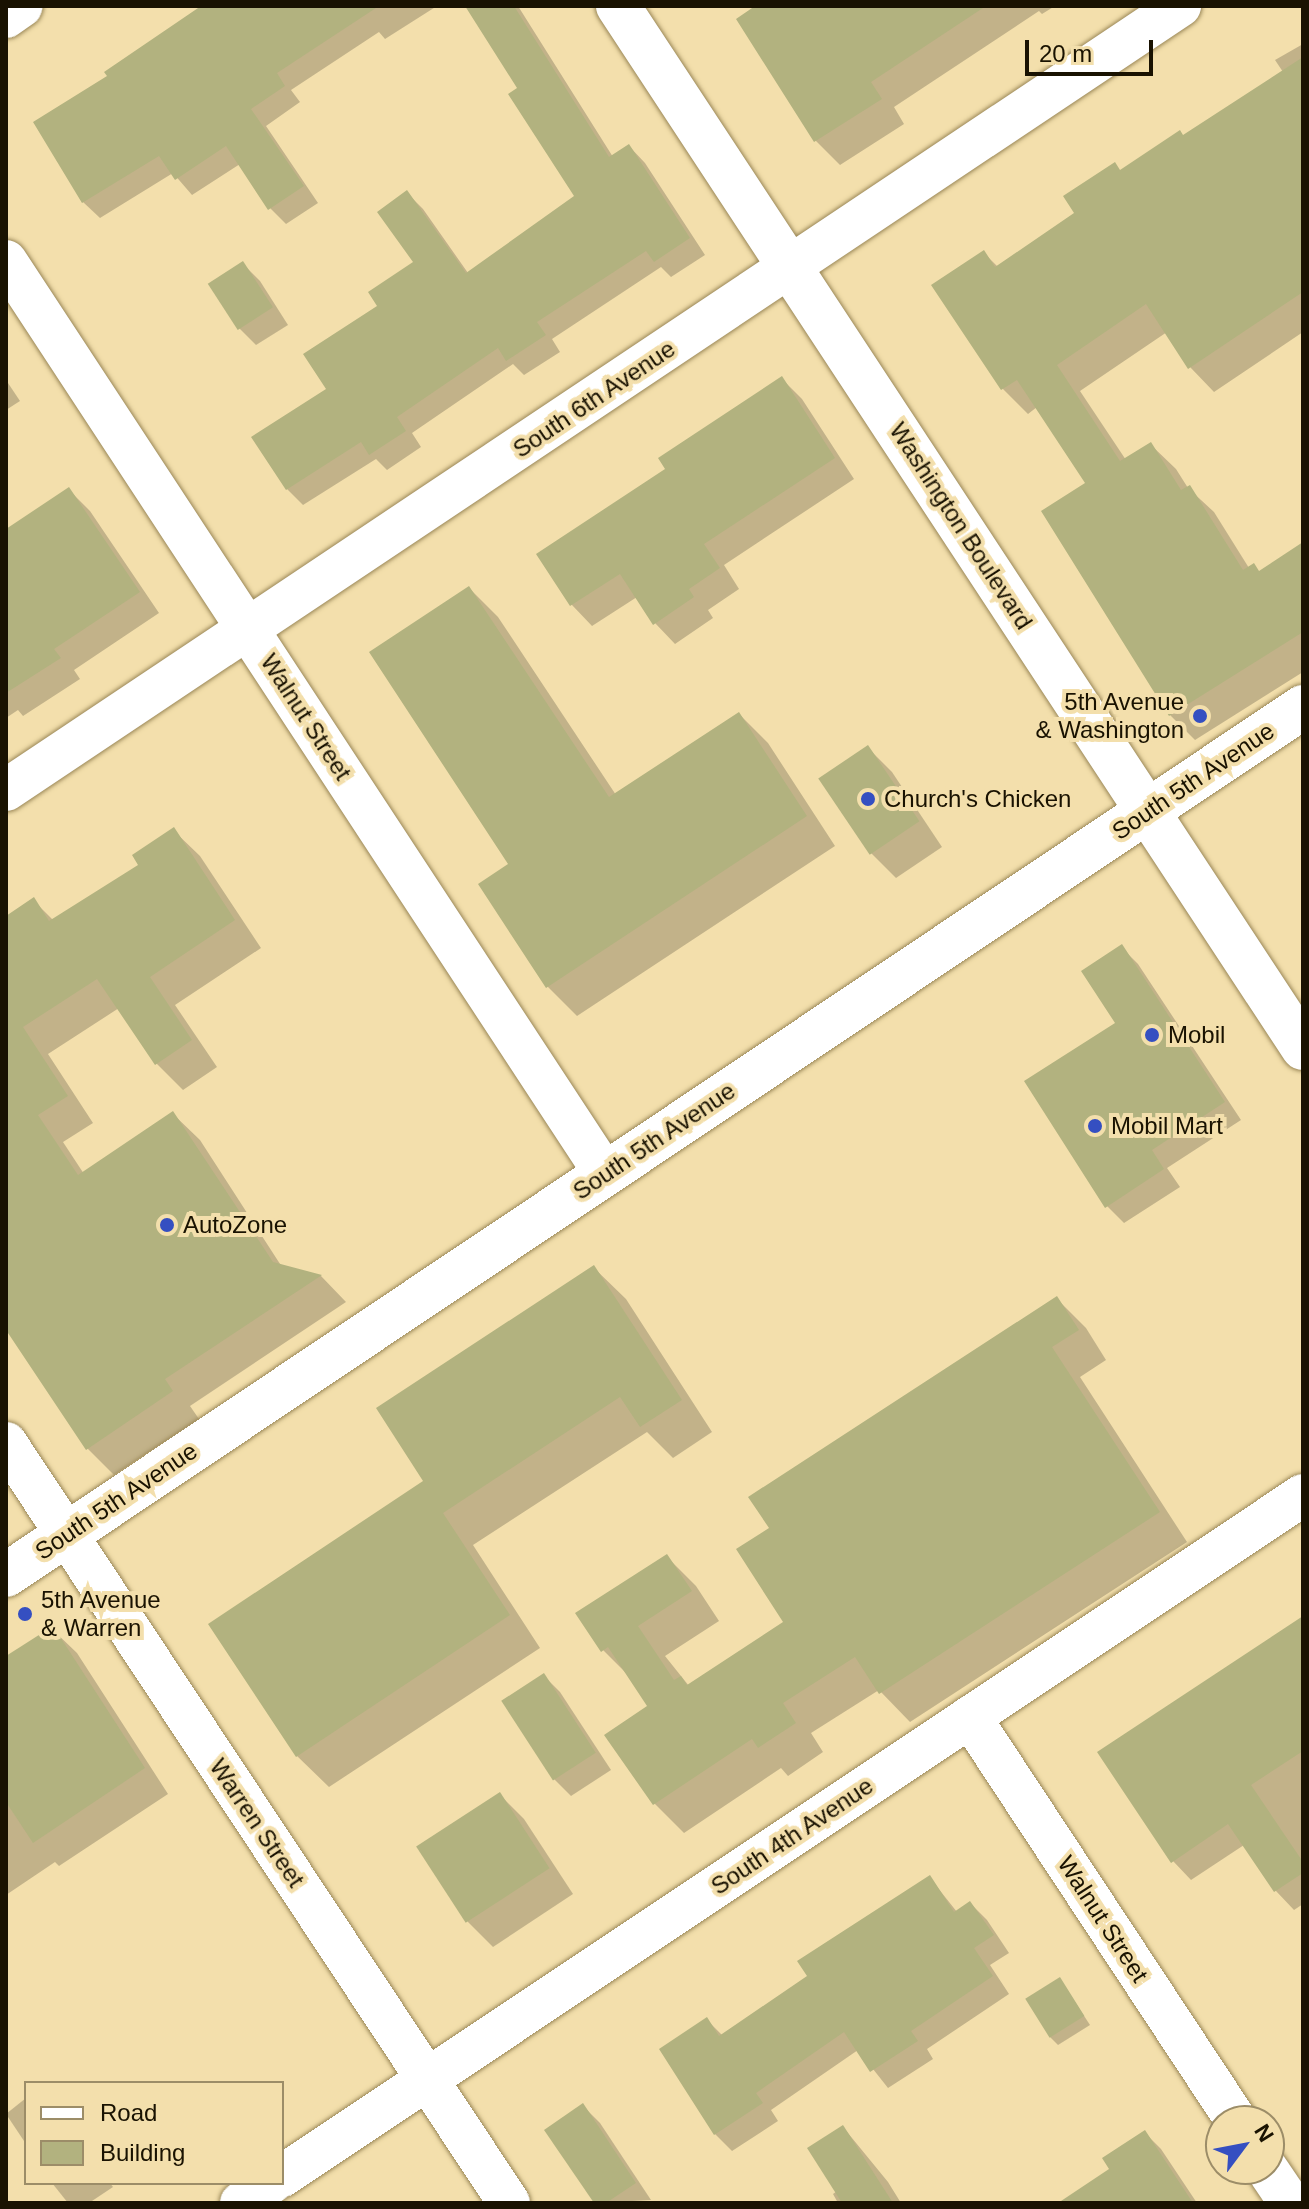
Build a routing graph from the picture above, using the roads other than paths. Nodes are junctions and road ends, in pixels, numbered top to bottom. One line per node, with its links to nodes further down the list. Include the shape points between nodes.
1 (22, 6): 4 (street)
2 (618, 6): 6 (street, Washington Boulevard)
3 (1180, 6): 6 (street, South 6th Avenue)
4 (6, 17)
5 (6, 261): 7 (street, Walnut Street)
6 (791, 268): 7 (street, South 6th Avenue); 10 (street, Washington Boulevard)
7 (247, 628): 9 (street, South 6th Avenue); 12 (street, Walnut Street)
8 (1303, 707): 10 (street, South 5th Avenue)
9 (6, 790)
10 (1149, 811): 11 (street, Washington Boulevard); 12 (street, South 5th Avenue)
11 (1303, 1048)
12 (605, 1174): 15 (street, South 5th Avenue)
13 (6, 1443): 15 (street, Warren Street)
14 (1303, 1495): 17 (street, South 4th Avenue)
15 (66, 1535): 16 (street, South 5th Avenue); 18 (street, Warren Street)
16 (6, 1575)
17 (970, 1717): 18 (street, South 4th Avenue); 19 (street, Walnut Street)
18 (427, 2079): 20 (street, South 4th Avenue); 24 (street, Warren Street)
19 (1225, 2105)
20 (284, 2175)
21 (268, 2185): 23 (street)
22 (1278, 2185): 25 (street)
23 (241, 2203)
24 (509, 2203)
25 (1290, 2203)

